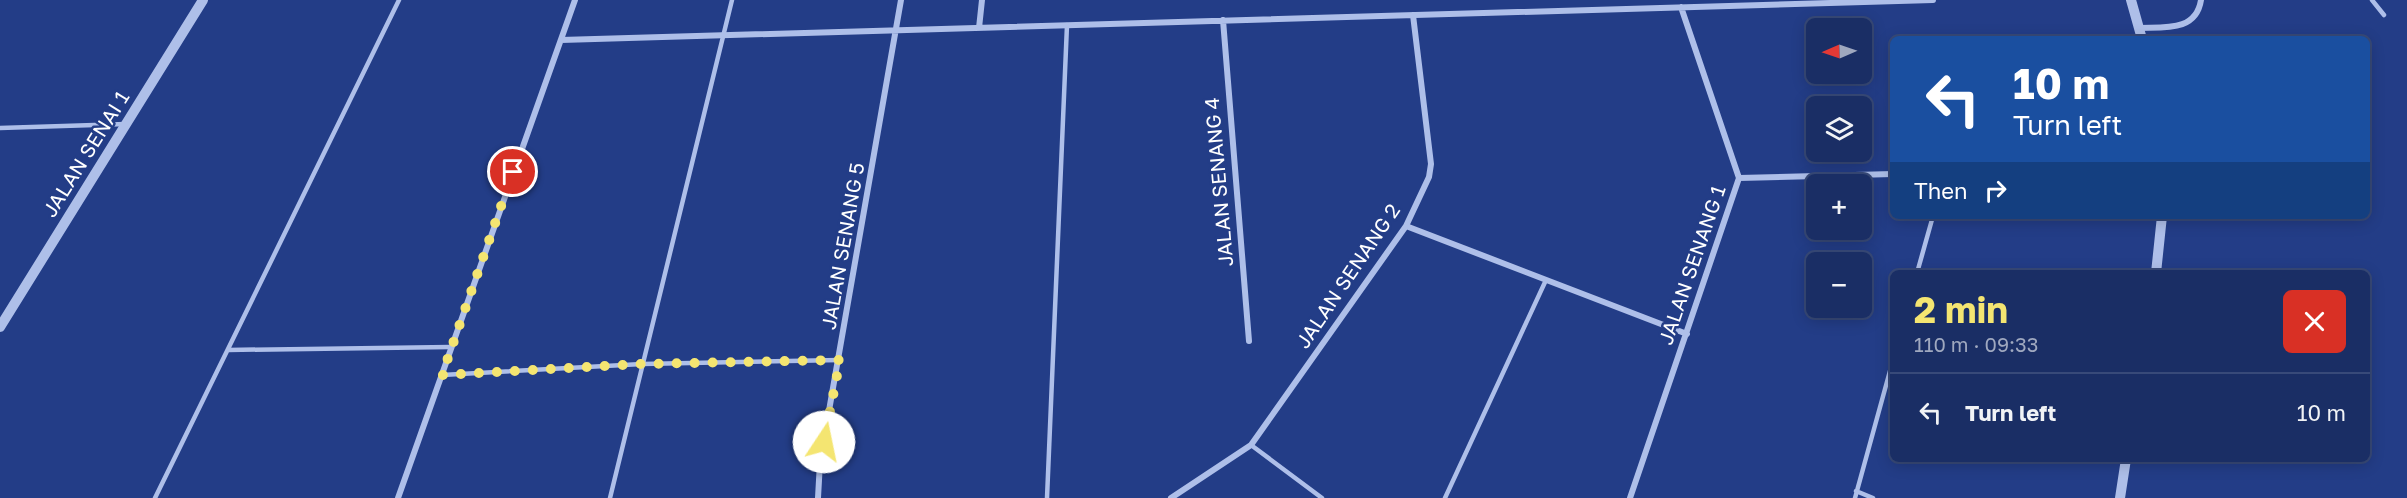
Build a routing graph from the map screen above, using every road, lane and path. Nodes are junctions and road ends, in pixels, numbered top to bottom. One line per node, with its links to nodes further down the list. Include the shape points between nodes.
1 (203, 0): 22 (street, JALAN SENAI 1)
2 (399, 0): 36 (lane)
3 (575, 0): 21 (street)
4 (732, 0): 19 (lane)
5 (901, 0): 18 (street, JALAN SENANG 5)
6 (982, 0): 16 (street)
7 (1932, 0): 11 (street)
8 (2131, 0): 17 (street)
9 (2201, 0): 17 (street, via 2199,14 2182,26)
10 (2372, 0): 13 (lane)
11 (1681, 7): 12 (street); 25 (street, JALAN SENANG 1)
12 (1413, 15): 14 (street); 28 (street, JALAN SENANG 2, via 1431,164 1429,177)
13 (2384, 15)
14 (1223, 20): 15 (street); 34 (street, JALAN SENANG 4)
15 (1067, 25): 16 (street); 48 (lane)
16 (979, 28): 18 (street)
17 (2139, 28): 20 (street)
18 (896, 30): 19 (street); 37 (street, JALAN SENANG 5)
19 (722, 35): 21 (street); 38 (lane)
20 (2141, 36)
21 (561, 40): 35 (street)
22 (126, 124): 23 (lane); 32 (street, JALAN SENAI 1)
23 (0, 128)
24 (1890, 174): 25 (street)
25 (1739, 178): 33 (street, JALAN SENANG 1)
26 (1932, 219): 29 (lane)
27 (2163, 219): 30 (street)
28 (1406, 226): 31 (street); 41 (street, JALAN SENANG 2)
29 (1918, 270)
30 (2156, 270)
31 (1546, 280): 33 (street); 51 (lane)
32 (0, 327)
33 (1687, 334): 52 (street, JALAN SENANG 1)
34 (1248, 341)
35 (450, 347): 36 (lane); 40 (street)
36 (228, 350): 44 (lane)
37 (840, 360): 38 (lane); 47 (street, JALAN SENANG 5, via 820,462)
38 (642, 364): 40 (lane); 46 (lane)
39 (1890, 371): 43 (lane)
40 (442, 375): 45 (street)
41 (1251, 446): 49 (street, JALAN SENANG 2); 50 (lane)
42 (2126, 462): 54 (street)
43 (1856, 495): 53 (lane)
44 (155, 498)
45 (398, 498)
46 (610, 498)
47 (818, 498)
48 (1047, 498)
49 (1171, 498)
50 (1322, 498)
51 (1445, 498)
52 (1630, 498)
53 (1873, 498)
54 (2120, 498)

